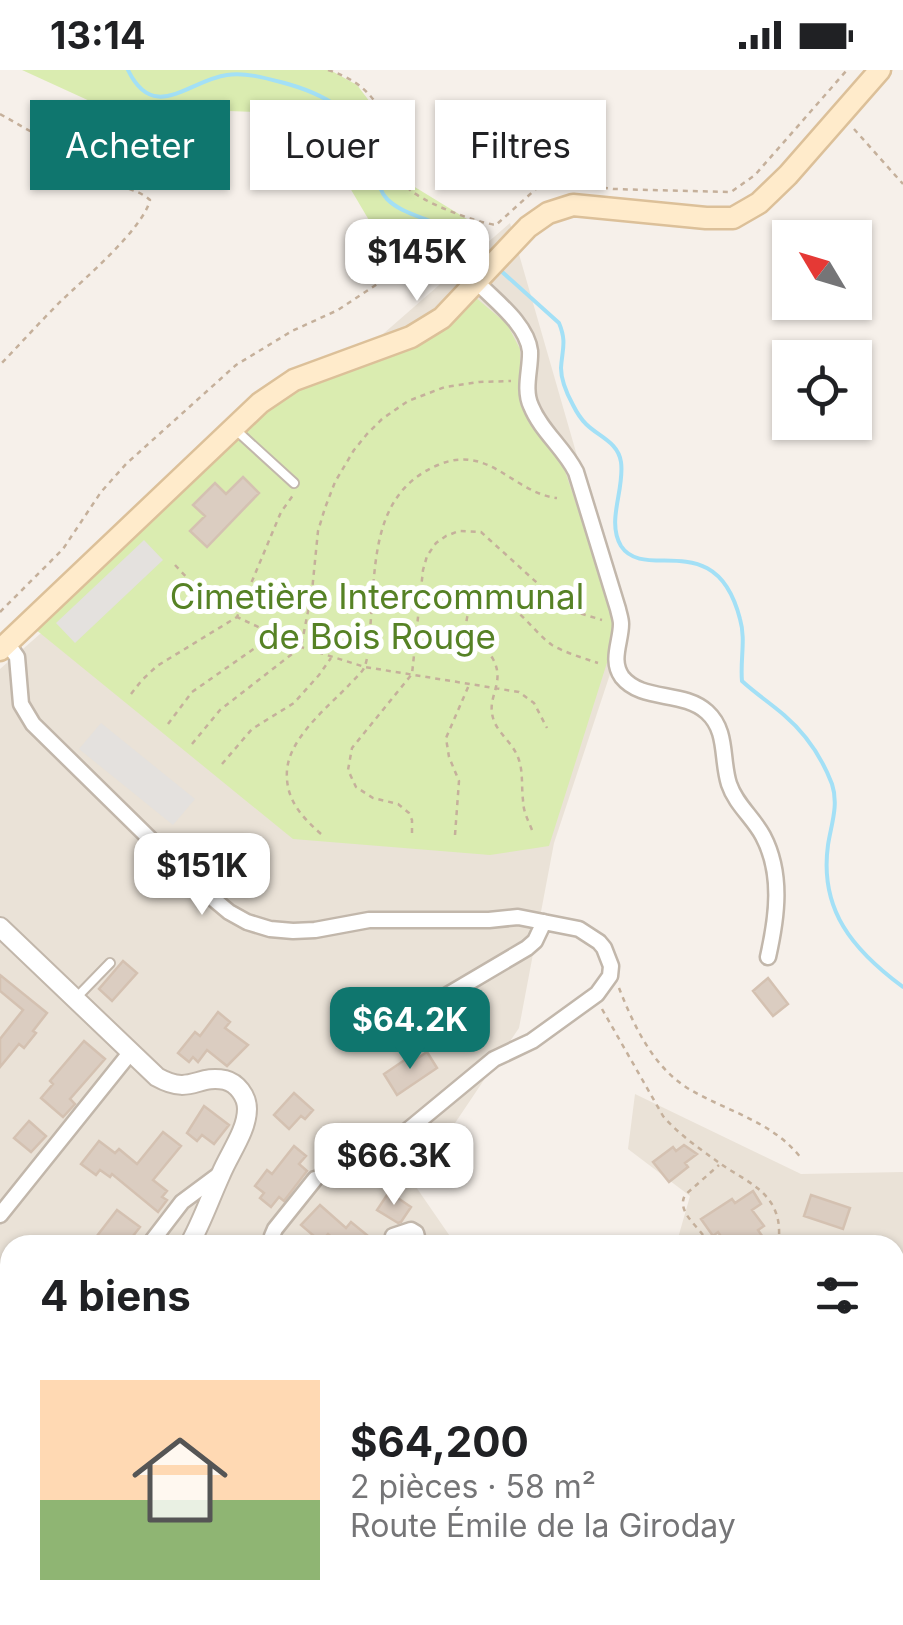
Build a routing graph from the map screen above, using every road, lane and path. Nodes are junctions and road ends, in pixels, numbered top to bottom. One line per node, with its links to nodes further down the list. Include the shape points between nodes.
1 (328, 70): 2 (path, via 364,88 382,110 405,184 477,223 496,225 538,188 558,182 730,192 755,176)
2 (848, 70)
3 (880, 70): 5 (main road)
4 (0, 114): 9 (path, via 150,200 99,267)
5 (841, 115): 6 (path); 8 (main road, via 760,203 733,218 572,205 528,227)
6 (903, 184)
7 (403, 267): 15 (path, via 236,365 126,464 63,548)
8 (477, 282): 11 (main road, via 412,337 294,380); 38 (street, via 528,340 530,404 576,472 618,609 616,665 631,685 695,704 722,734 731,790 764,837 772,866 778,915)
9 (0, 364)
10 (511, 382): 20 (path, via 445,387 408,402 354,450 318,531)
11 (233, 428): 12 (lane); 19 (main road)
12 (294, 483): 16 (path)
13 (557, 498): 23 (path, via 473,461 440,463 417,476 382,527)
14 (175, 565): 16 (path)
15 (0, 612)
16 (238, 617): 18 (path); 27 (path, via 157,666)
17 (602, 620): 24 (path, via 556,600 481,532 459,531 427,556)
18 (268, 632): 20 (path); 28 (path, via 192,692)
19 (4, 646): 36 (street, via 17,657 21,704 34,724 198,886 247,922 293,931 395,919)
20 (301, 646): 21 (path); 30 (path, via 220,710)
21 (332, 656): 23 (path); 31 (path, via 294,703 252,729)
22 (598, 663): 26 (path, via 555,647 508,604 488,600 472,608 466,630 496,663)
23 (365, 667): 24 (path); 34 (path, via 289,758 288,793 300,816)
24 (412, 674): 25 (path); 33 (path, via 352,748 348,770 356,787 409,813)
25 (470, 683): 26 (path); 35 (path, via 446,738 459,781)
26 (497, 688): 29 (path, via 528,696); 32 (path, via 491,711 519,760)
27 (131, 694)
28 (168, 724)
29 (547, 728)
30 (192, 744)
31 (222, 764)
32 (532, 830)
33 (412, 833)
34 (321, 834)
35 (455, 835)
36 (544, 922): 40 (street, via 590,935); 43 (street, via 526,948 439,1000)
37 (0, 927): 42 (street)
38 (768, 957)
39 (110, 962): 42 (lane)
40 (611, 966): 41 (street); 46 (path, via 628,1012 668,1072 770,1129)
41 (597, 994): 45 (street, via 532,1042 494,1059); 47 (path, via 663,1116)
42 (76, 999): 44 (street)
43 (428, 1038)
44 (130, 1053): 48 (street, via 174,1085 224,1080 244,1095 242,1129); 50 (street)
45 (396, 1140)
46 (802, 1158)
47 (720, 1164): 54 (path, via 682,1201); 55 (path, via 770,1202)
48 (221, 1173): 51 (street, via 182,1202); 52 (street)
49 (315, 1179): 53 (street)
50 (0, 1214)
51 (157, 1235)
52 (195, 1235)
53 (272, 1235)
54 (703, 1235)
55 (778, 1235)

